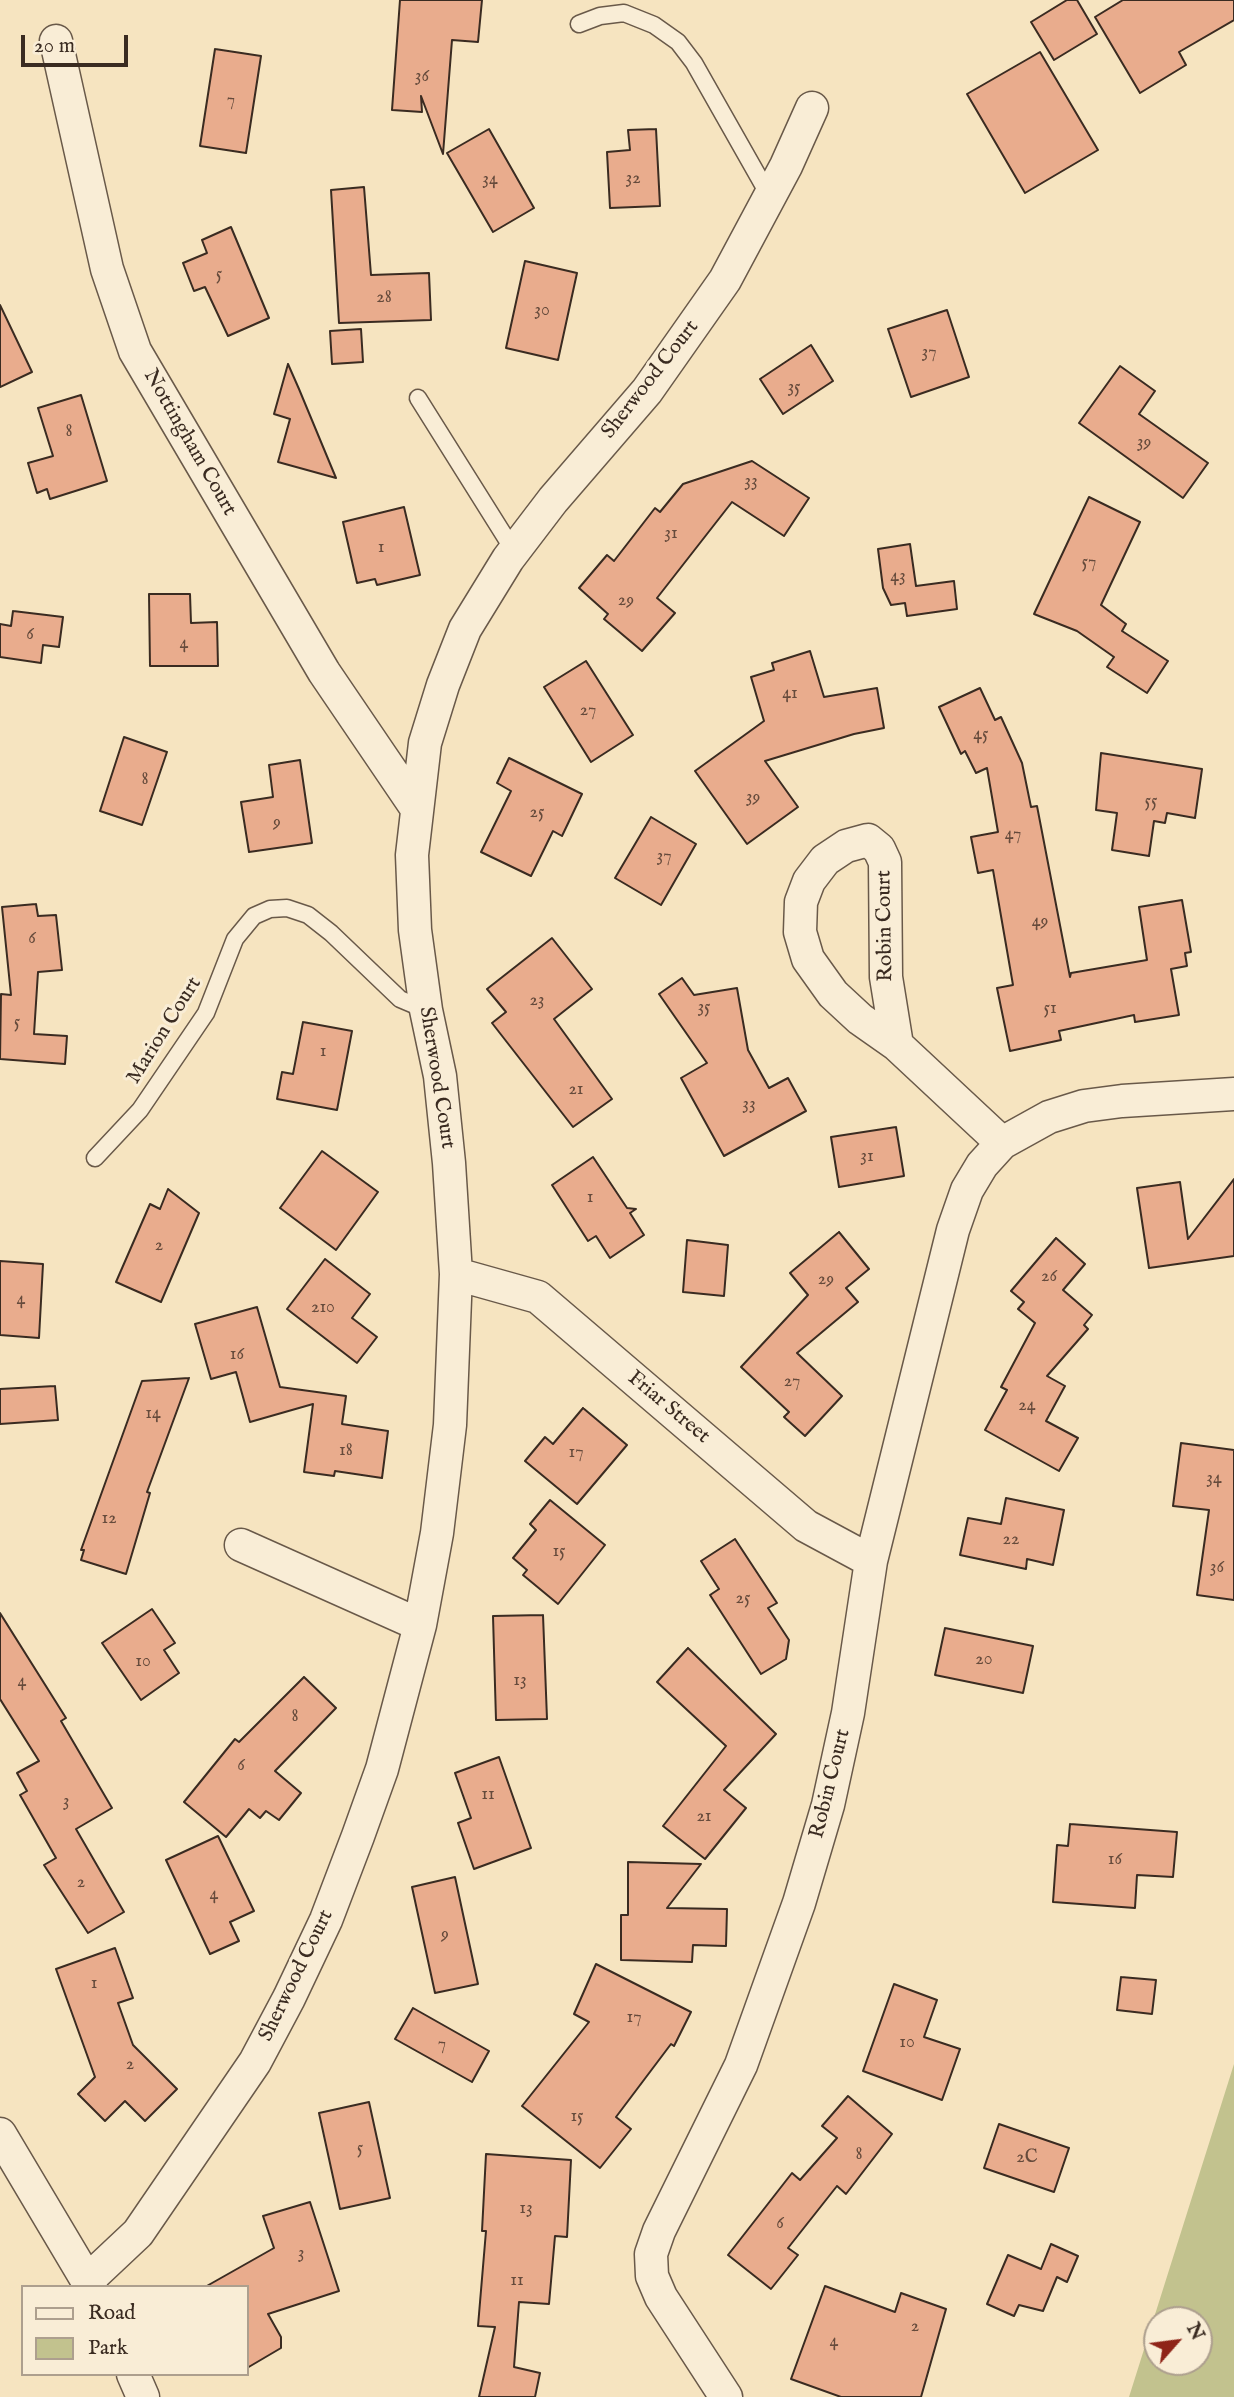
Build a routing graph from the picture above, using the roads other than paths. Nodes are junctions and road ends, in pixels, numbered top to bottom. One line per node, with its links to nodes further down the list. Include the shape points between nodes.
1 (579, 24): 4 (lane, via 624,13 678,41)
2 (56, 41): 7 (street, Nottingham Court, via 107,269 135,351 324,673)
3 (812, 108): 4 (street, Sherwood Court)
4 (770, 197): 6 (street, Sherwood Court, via 725,281 679,349)
5 (418, 398): 6 (lane)
6 (513, 551): 7 (street, Sherwood Court, via 465,629 443,685 425,743)
7 (415, 806): 8 (street, Sherwood Court, via 414,918)
8 (426, 1010): 12 (lane, Marion Court, via 400,999 308,915 287,908 254,916 235,939 206,1013 140,1110); 13 (street, Sherwood Court, via 440,1076)
9 (897, 1045): 9 (street, Robin Court, via 833,995 808,958 800,932 801,902 809,881 825,860 846,846 868,840 885,862 886,977); 11 (street, Robin Court)
10 (1234, 1094): 11 (street, Robin Court, via 1084,1107 1049,1117)
11 (1002, 1143): 15 (street, Robin Court, via 967,1190 953,1230)
12 (95, 1158)
13 (456, 1274): 15 (street, Friar Street, via 538,1297 806,1526); 16 (street, Sherwood Court, via 450,1425 438,1534)
14 (241, 1545): 16 (street)
15 (871, 1561): 21 (street, Robin Court, via 848,1713 828,1805 799,1903 741,2065 651,2254 652,2276 660,2297)
16 (420, 1625): 18 (street, Sherwood Court, via 382,1769 326,1920 289,1998 255,2062 146,2222)
17 (0, 2134): 18 (street)
18 (89, 2283)
19 (134, 2376): 20 (street)
20 (143, 2397)
21 (726, 2397)

